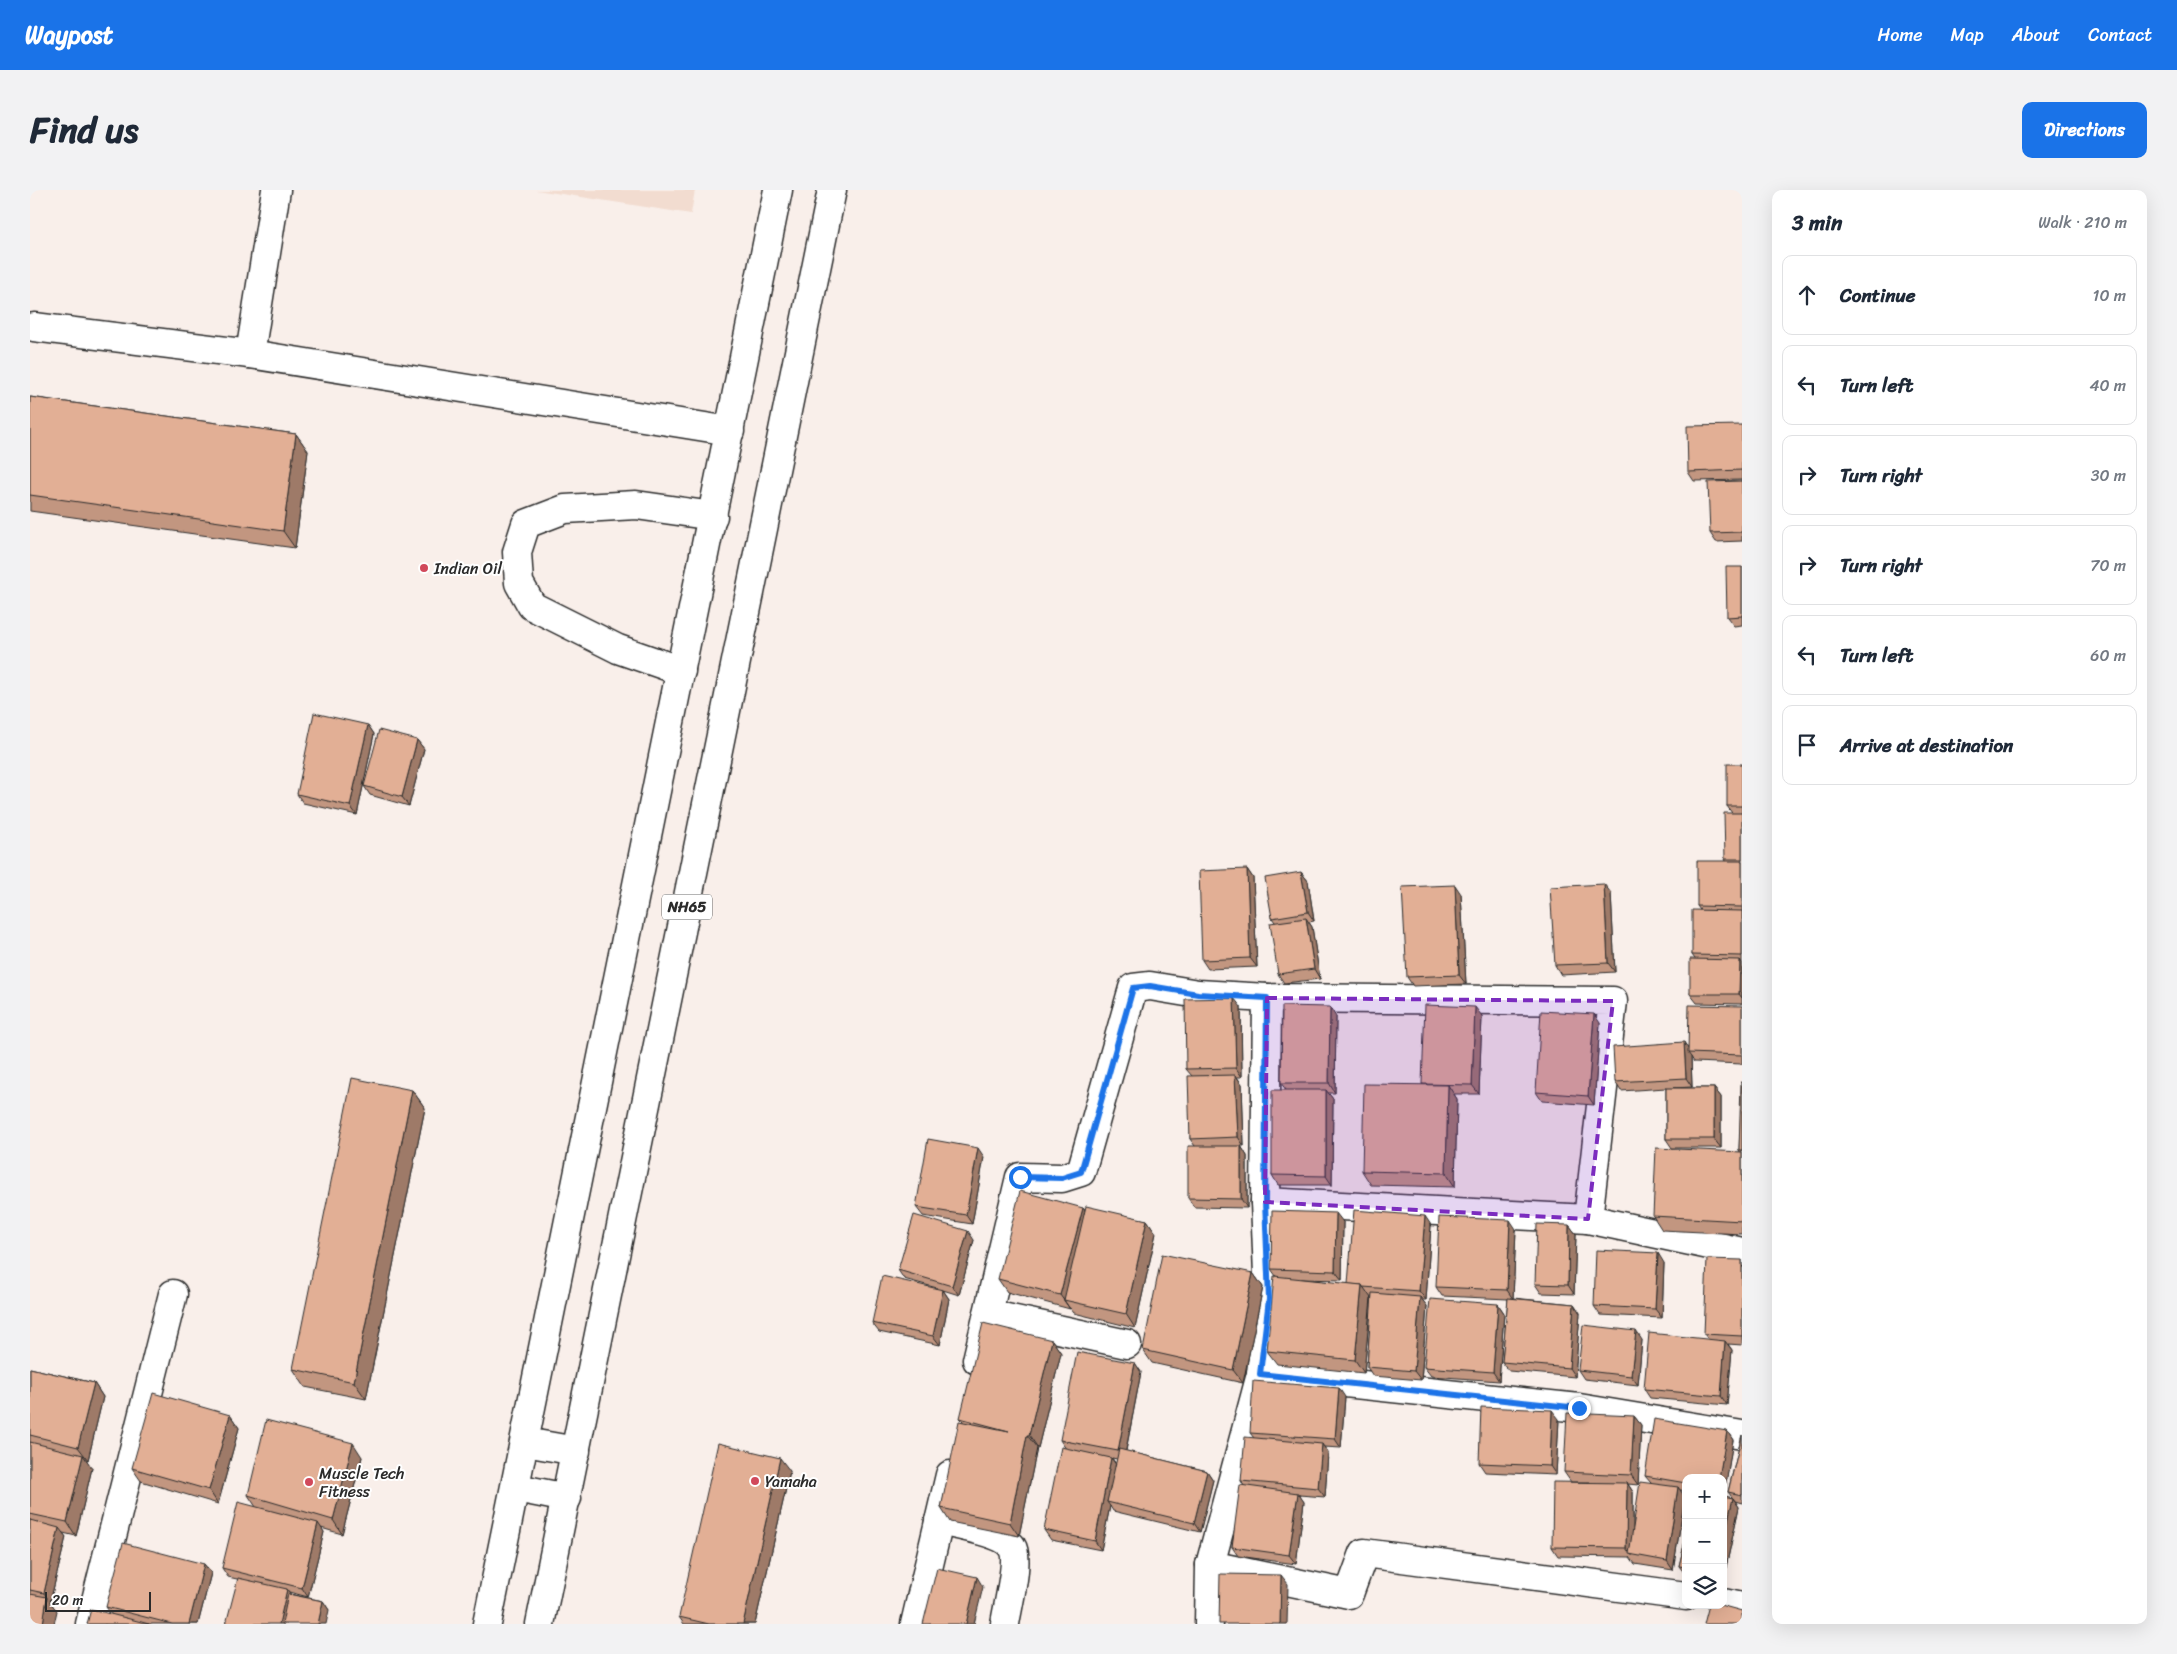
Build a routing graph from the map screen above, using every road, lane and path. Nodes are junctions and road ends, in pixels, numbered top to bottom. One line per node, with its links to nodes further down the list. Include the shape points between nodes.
1 (276, 190): 5 (main road)
2 (778, 190): 6 (main road)
3 (832, 190): 20 (main road, NH65)
4 (34, 327): 5 (main road)
5 (250, 354): 6 (main road)
6 (730, 431): 7 (main road)
7 (713, 516): 8 (main road); 8 (main road, via 636,505 565,509 526,524 517,552 519,583 532,606 618,649)
8 (681, 671): 19 (main road)
9 (1267, 998): 10 (main road); 11 (main road, via 1613,1001); 14 (main road, via 1198,994 1150,986 1133,988 1081,1172 1062,1178 1020,1177)
10 (1265, 1202): 11 (main road); 16 (main road, via 1269,1299)
11 (1588, 1219): 12 (main road)
12 (1742, 1252)
13 (173, 1294): 29 (main road)
14 (988, 1314): 15 (main road); 17 (main road)
15 (1127, 1344)
16 (1260, 1374): 18 (main road, via 1579,1408); 25 (main road)
17 (972, 1380)
18 (1742, 1435)
19 (525, 1442): 20 (main road); 22 (main road)
20 (576, 1451): 23 (main road, NH65)
21 (955, 1455): 24 (main road)
22 (516, 1488): 23 (main road); 30 (main road)
23 (567, 1498): 31 (main road, NH65)
24 (940, 1521): 32 (main road); 33 (main road, via 1001,1538 1013,1547 1015,1560)
25 (1210, 1565): 26 (main road, via 1349,1594 1364,1553); 34 (main road)
26 (1682, 1595)
27 (1727, 1604): 28 (main road)
28 (1742, 1608)
29 (90, 1624)
30 (488, 1624)
31 (540, 1624)
32 (915, 1624)
33 (1005, 1624)
34 (1209, 1624)

